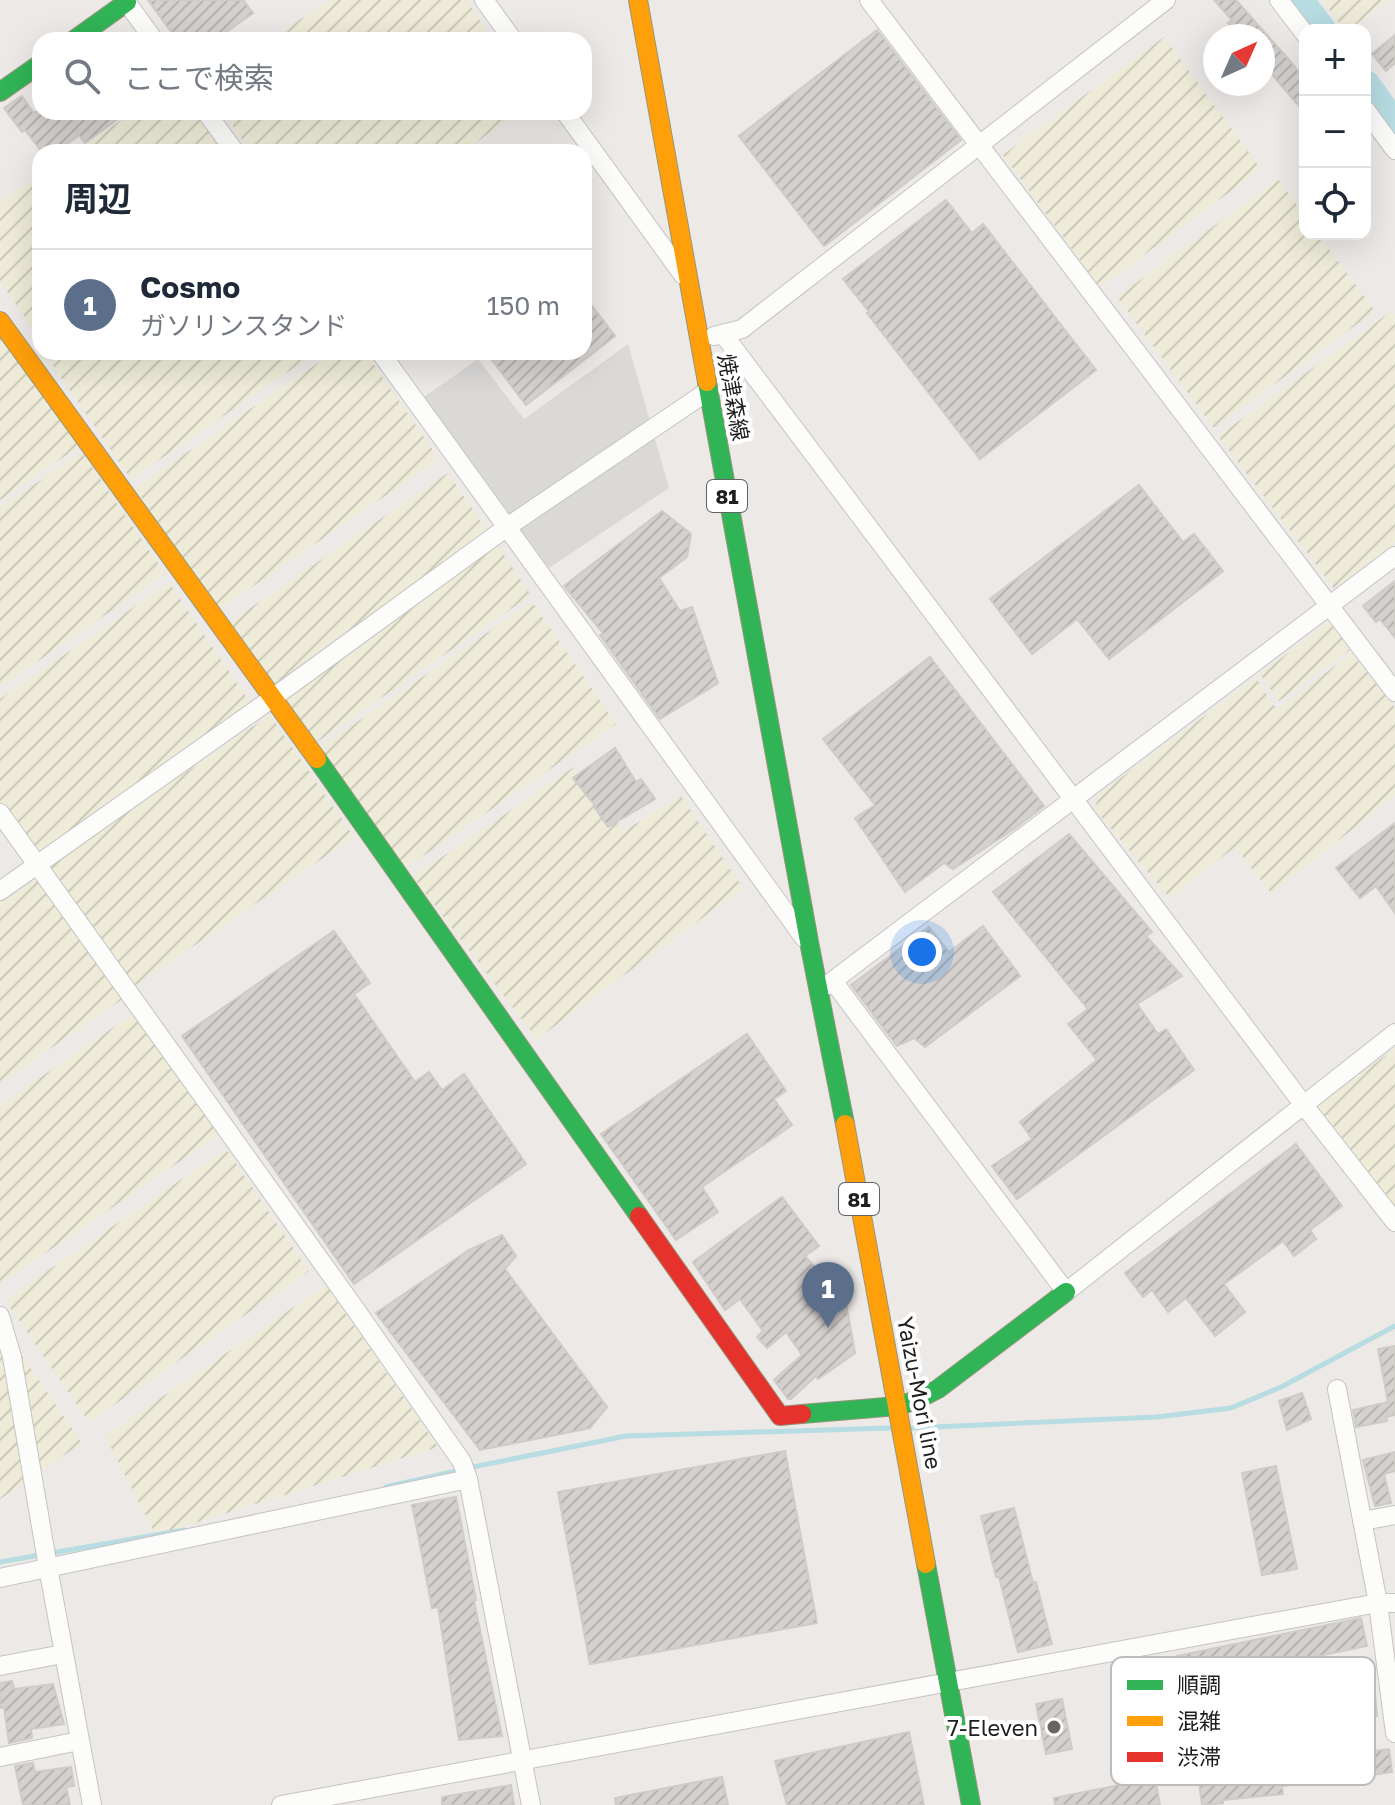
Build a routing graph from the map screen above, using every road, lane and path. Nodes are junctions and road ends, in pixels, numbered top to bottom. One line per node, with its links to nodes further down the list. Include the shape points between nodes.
1 (484, 0): 10 (street)
2 (638, 0): 21 (main road, 焼津森線 / 81)
3 (869, 0): 18 (street)
4 (1166, 0): 18 (street)
5 (1279, 0): 7 (street)
6 (127, 1): 8 (main road); 9 (street)
7 (1299, 26)
8 (85, 32)
9 (148, 32)
10 (507, 32)
11 (32, 70): 12 (main road)
12 (0, 92)
13 (1371, 117): 20 (street)
14 (212, 120): 16 (street)
15 (571, 120): 17 (street)
16 (229, 144)
17 (588, 144)
18 (978, 145): 23 (street); 29 (street)
19 (592, 149): 21 (street)
20 (1395, 150)
21 (689, 284): 24 (main road, 焼津森線 / 81)
22 (0, 321): 31 (main road)
23 (732, 331): 24 (street); 32 (street)
24 (699, 341): 26 (main road, 焼津森線 / 81)
25 (386, 360): 27 (street)
26 (708, 391): 27 (street); 36 (main road, 焼津森線 / 81)
27 (507, 527): 31 (street); 36 (street)
28 (1395, 556): 29 (street)
29 (1329, 606): 30 (street); 32 (street)
30 (1395, 692)
31 (274, 697): 34 (street); 44 (main road, via 780,1416)
32 (1074, 799): 37 (street); 39 (street)
33 (0, 813): 34 (street)
34 (36, 865): 35 (street); 45 (street, via 347,1297)
35 (0, 891)
36 (810, 947): 37 (main road, 焼津森線 / 81)
37 (826, 986): 41 (street); 44 (main road, Yaizu-Mori line / 81)
38 (1395, 1033): 39 (street)
39 (1303, 1104): 40 (street); 41 (street)
40 (1395, 1222)
41 (1066, 1292): 44 (main road, via 938,1389)
42 (0, 1316): 48 (street, via 12,1357)
43 (1337, 1389): 47 (street)
44 (898, 1406): 53 (main road, Yaizu-Mori line / 81)
45 (465, 1471): 48 (street); 57 (street)
46 (1395, 1515): 47 (street)
47 (1362, 1521): 50 (street)
48 (48, 1567): 49 (street); 51 (street)
49 (0, 1578)
50 (1386, 1603): 53 (street); 54 (street)
51 (63, 1654): 52 (street); 55 (street)
52 (0, 1666)
53 (950, 1683): 57 (street); 61 (main road, Yaizu-Mori line / 81)
54 (1395, 1733)
55 (79, 1741): 56 (street); 58 (street)
56 (0, 1757)
57 (523, 1759): 59 (street); 60 (street)
58 (92, 1805)
59 (281, 1805)
60 (531, 1805)
61 (971, 1805)

